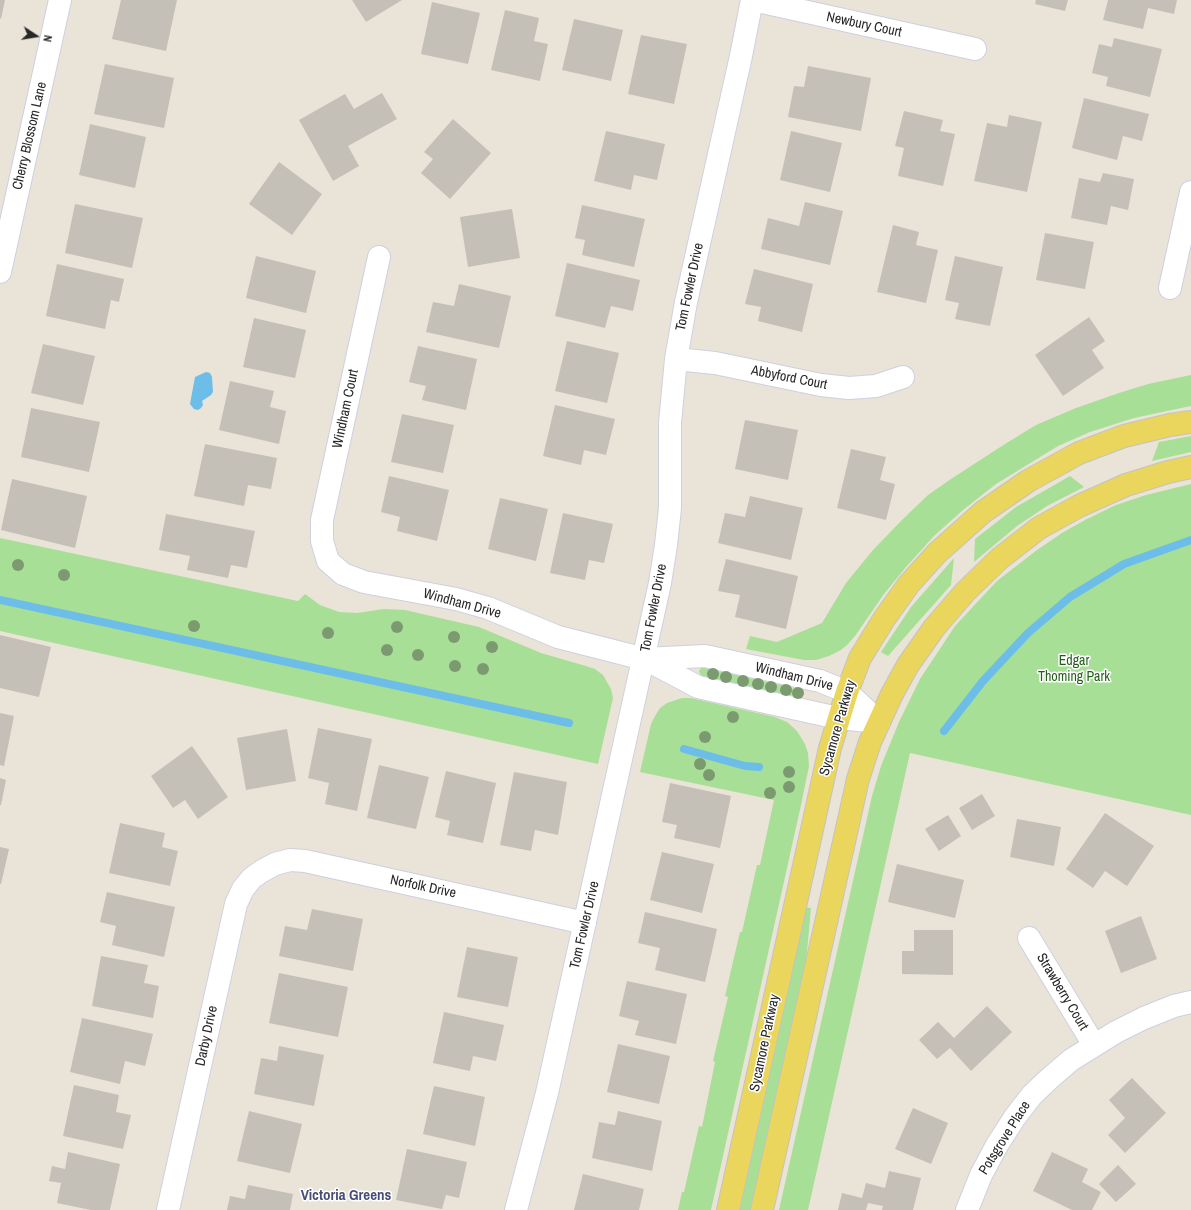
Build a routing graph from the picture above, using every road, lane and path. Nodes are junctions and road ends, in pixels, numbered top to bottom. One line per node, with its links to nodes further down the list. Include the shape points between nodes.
1 (60, 0): 6 (street, Cherry Blossom Lane)
2 (753, 0): 3 (street, Newbury Court); 8 (street, Tom Fowler Drive, via 686,302)
3 (975, 49)
4 (1191, 192): 7 (street)
5 (379, 257): 12 (street, Windham Court, via 322,520 322,541)
6 (0, 272)
7 (1170, 288)
8 (676, 359): 9 (street, Abbyford Court, via 715,363 821,385 849,388 876,386); 13 (street, Tom Fowler Drive, via 670,423 670,508 660,583)
9 (902, 377)
10 (1191, 422): 14 (main road, Sycamore Parkway, via 1124,436 1079,453 1028,481 983,512 937,553 909,584 860,658)
11 (1191, 468): 16 (main road, via 1126,485 1079,506 1039,528 999,559 965,592 934,628 908,665)
12 (328, 561): 13 (street, Windham Drive, via 343,574 364,582 456,599 488,608 558,637)
13 (644, 659): 14 (street, Windham Drive, via 705,656 820,681); 15 (street, Windham Drive, via 698,687); 18 (street, Tom Fowler Drive)
14 (847, 692): 15 (main road, Sycamore Parkway); 16 (street, Windham Drive)
15 (838, 718): 16 (street, Windham Drive); 24 (main road, Sycamore Parkway)
16 (879, 722): 25 (main road, via 858,779)
17 (262, 871): 18 (street, Norfolk Drive, via 290,860 304,862); 22 (street, Darby Drive, via 243,889 236,904)
18 (585, 923): 23 (street, Tom Fowler Drive, via 547,1093)
19 (1029, 938): 21 (street, Strawberry Court)
20 (1191, 1002): 21 (street, Potsgrove Place, via 1144,1018)
21 (1094, 1045): 26 (street, Potsgrove Place, via 1050,1078 1032,1095 1015,1117 981,1175)
22 (168, 1210)
23 (516, 1210)
24 (728, 1210)
25 (762, 1210)
26 (967, 1210)

